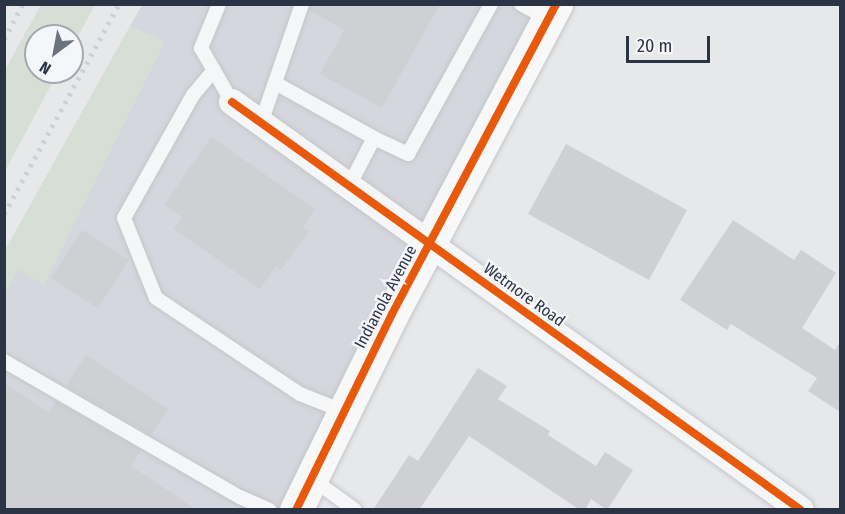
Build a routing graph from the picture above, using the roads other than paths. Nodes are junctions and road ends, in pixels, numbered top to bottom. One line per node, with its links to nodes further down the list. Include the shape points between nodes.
1 (219, 4): 5 (lane, via 201,48)
2 (302, 4): 6 (lane)
3 (491, 4): 9 (lane, via 408,153)
4 (542, 9): 11 (main road, Indianola Avenue)
5 (214, 70): 7 (lane); 13 (lane, via 193,95 124,218 156,298 300,394)
6 (277, 84): 8 (lane); 9 (lane)
7 (232, 102): 8 (street, Wetmore Road)
8 (261, 123): 10 (street, Wetmore Road)
9 (374, 138): 10 (lane)
10 (349, 186): 11 (street, Wetmore Road)
11 (429, 244): 13 (main road, Indianola Avenue); 18 (street, Wetmore Road)
12 (4, 361): 15 (lane)
13 (343, 411): 14 (main road, Indianola Avenue)
14 (311, 478): 16 (main road, Indianola Avenue); 17 (lane)
15 (269, 510)
16 (296, 510)
17 (354, 510)
18 (801, 510)

